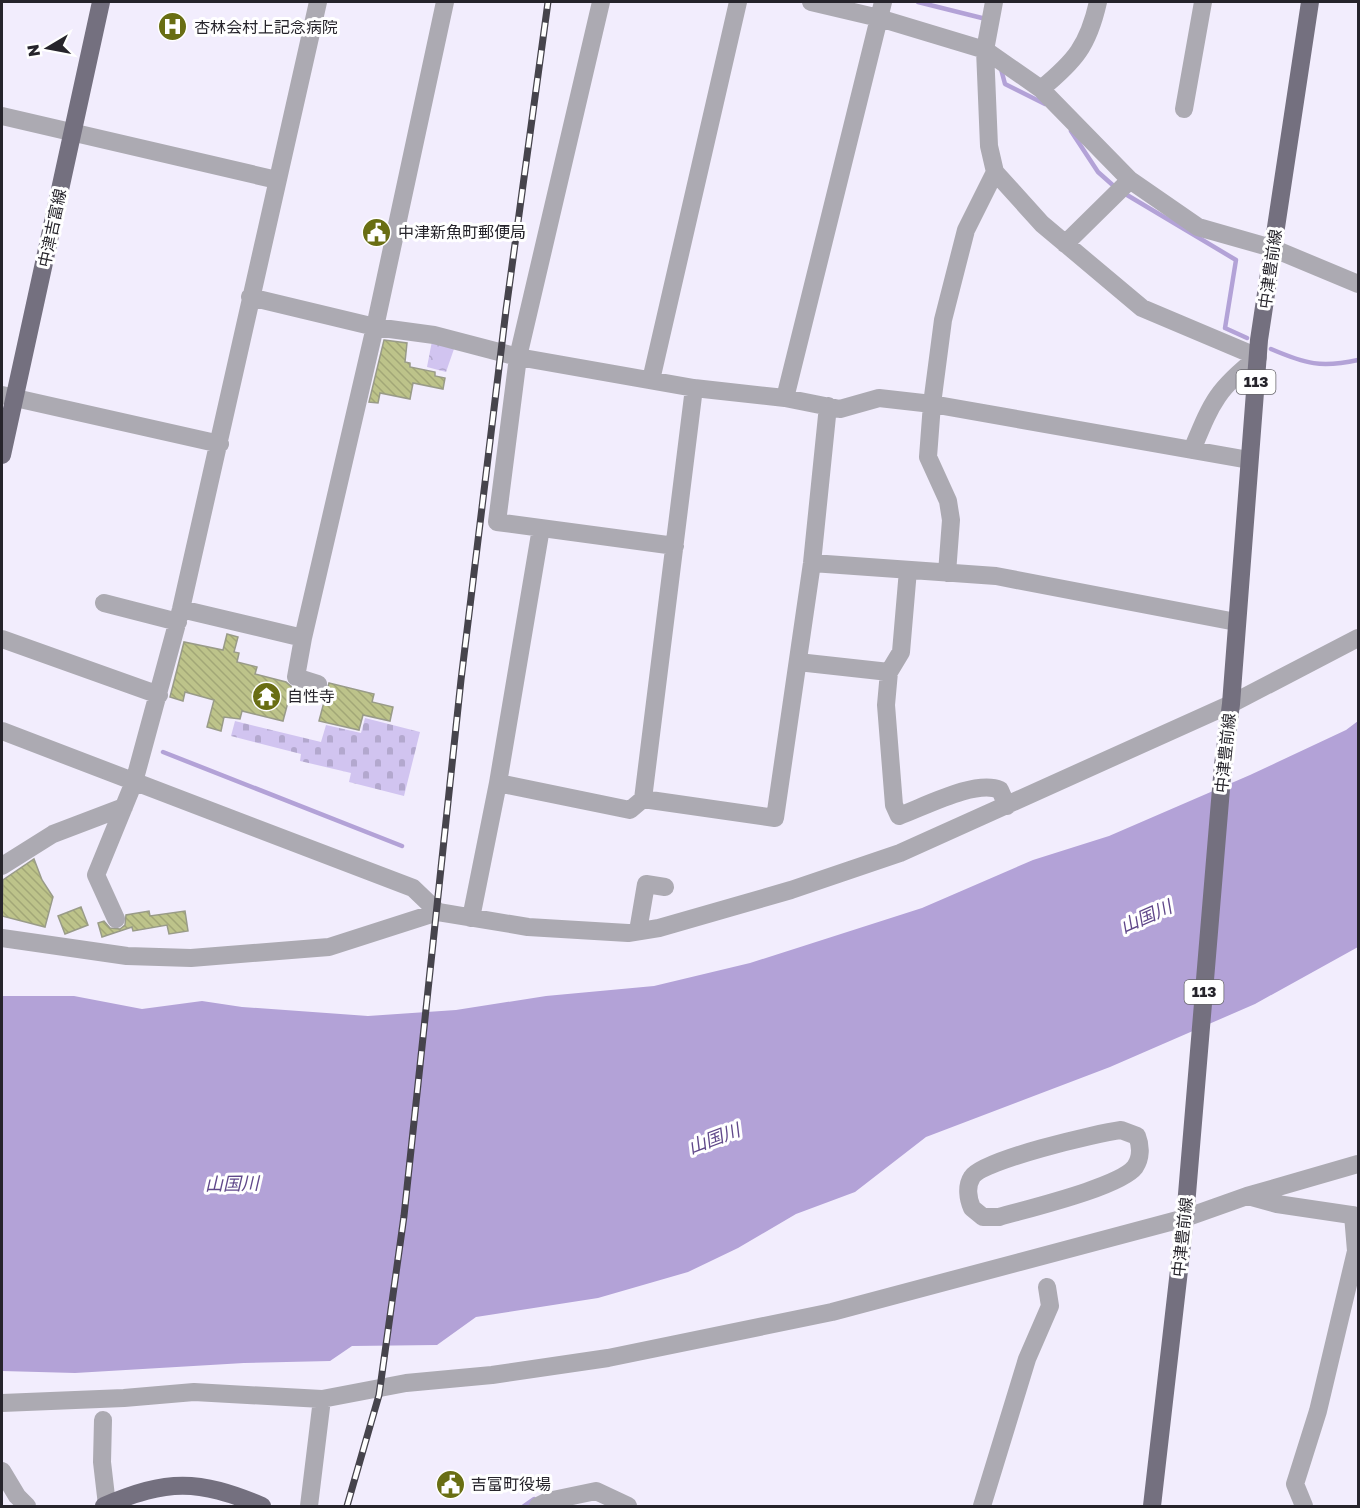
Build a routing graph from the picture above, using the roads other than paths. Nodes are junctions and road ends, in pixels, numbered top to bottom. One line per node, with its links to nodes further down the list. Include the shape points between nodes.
1 (101, 2): 16 (main road, 中津吉富線)
2 (318, 2): 18 (street)
3 (445, 2): 24 (street)
4 (601, 2): 25 (street)
5 (738, 2): 27 (street)
6 (811, 2): 11 (street)
7 (994, 2): 12 (street)
8 (1098, 2): 13 (street, via 1088,38 1071,64)
9 (1203, 2): 14 (street)
10 (1310, 2): 21 (main road, 中津豊前線 / 113)
11 (881, 10): 12 (street); 30 (street)
12 (985, 51): 13 (street); 17 (street, via 988,146)
13 (1041, 89): 19 (street)
14 (1184, 109)
15 (2, 116): 16 (street)
16 (73, 131): 18 (street); 29 (main road, 中津吉富線)
17 (995, 172): 20 (street); 31 (street, via 966,230 943,320)
18 (277, 180): 23 (street)
19 (1130, 180): 20 (street); 21 (street, via 1198,227)
20 (1065, 244): 26 (street, via 1142,308)
21 (1272, 248): 22 (street); 26 (main road, 中津豊前線 / 113)
22 (1359, 284)
23 (250, 297): 24 (street); 33 (street)
24 (375, 327): 25 (street, via 434,335); 45 (street)
25 (518, 357): 27 (street); 37 (street, via 497,522)
26 (1258, 357): 34 (street, via 1229,380 1214,399); 36 (main road, 中津豊前線 / 113)
27 (651, 380): 28 (street)
28 (694, 388): 30 (street); 38 (street)
29 (8, 396): 33 (street); 35 (main road, 中津吉富線)
30 (785, 398): 32 (street)
31 (932, 404): 32 (street, via 879,398 840,410); 34 (street); 41 (street, via 928,457 948,501 951,520)
32 (828, 406): 39 (street)
33 (220, 444): 43 (street)
34 (1192, 450): 36 (street)
35 (2, 455)
36 (1249, 460): 44 (main road, 中津豊前線 / 113)
37 (542, 528): 38 (street); 55 (street)
38 (675, 546): 56 (street)
39 (812, 563): 40 (street); 48 (street)
40 (908, 570): 41 (street); 49 (street, via 901,652)
41 (947, 573): 44 (street, via 996,576)
42 (104, 603): 43 (street)
43 (180, 616): 45 (street); 51 (street)
44 (1236, 622): 52 (main road, 中津豊前線 / 113)
45 (303, 638): 50 (street, via 296,677)
46 (1359, 638): 52 (street)
47 (2, 639): 51 (street)
48 (798, 662): 49 (street); 56 (street, via 775,818)
49 (889, 672): 57 (street, via 886,705 894,805 900,816 975,787 1000,789)
50 (318, 684)
51 (159, 695): 54 (street)
52 (1231, 704): 57 (street); 70 (main road, 中津豊前線 / 113)
53 (2, 731): 54 (street)
54 (134, 782): 58 (street); 61 (street, via 413,888)
55 (498, 783): 56 (street, via 630,810); 62 (street)
56 (643, 799)
57 (1007, 806): 64 (street, via 900,853 834,876)
58 (124, 807): 59 (street, via 52,834); 63 (street, via 96,875)
59 (2, 866)
60 (664, 887): 64 (street, via 646,885)
61 (438, 912): 62 (street); 65 (street, via 329,947 211,956 127,957)
62 (471, 918): 64 (street, via 528,927)
63 (116, 919)
64 (638, 931)
65 (2, 938)
66 (1359, 1164): 68 (street)
67 (978, 1170): 67 (street, via 1099,1133 1130,1131 1138,1139 1138,1161 1126,1175 999,1217 983,1217 970,1205 968,1187)
68 (1247, 1196): 69 (street); 70 (street)
69 (1356, 1216): 84 (street, via 1356,1251 1318,1411 1295,1484)
70 (1185, 1218): 72 (street, via 794,1321 608,1358 406,1383); 83 (main road, 中津豊前線 / 113)
71 (1047, 1287): 82 (street, via 1050,1306 1028,1359)
72 (322, 1399): 73 (street, via 195,1392); 79 (street)
73 (2, 1403)
74 (103, 1420): 77 (street)
75 (2, 1471): 76 (street)
76 (27, 1506)
77 (106, 1506): 78 (main road, via 136,1493 171,1485 201,1486)
78 (261, 1506)
79 (309, 1506)
80 (538, 1506): 81 (street, via 597,1491)
81 (628, 1506)
82 (982, 1506)
83 (1152, 1506)
84 (1304, 1506)

